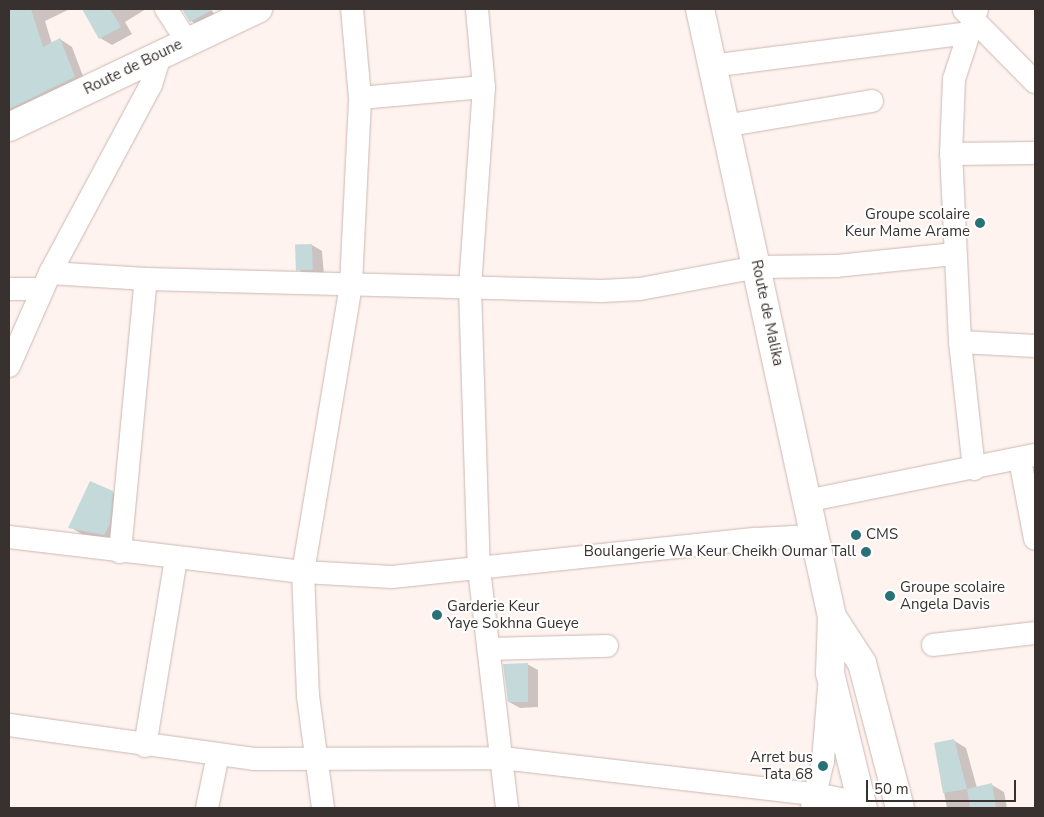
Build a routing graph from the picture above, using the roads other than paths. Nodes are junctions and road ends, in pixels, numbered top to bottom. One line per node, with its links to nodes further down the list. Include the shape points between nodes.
1 (166, 9): 7 (street)
2 (258, 9): 7 (main road, Route de Boune)
3 (352, 9): 12 (street)
4 (478, 9): 11 (street)
5 (700, 9): 9 (main road, Route de Malika)
6 (970, 17): 9 (street); 10 (street); 17 (street, via 954,79)
7 (187, 41): 8 (main road, Route de Boune)
8 (160, 54): 15 (main road, Route de Boune); 21 (street, via 151,85)
9 (711, 66): 14 (main road, Route de Malika)
10 (1035, 82)
11 (484, 87): 12 (street); 23 (street)
12 (360, 98): 22 (street)
13 (872, 101): 14 (street)
14 (724, 126): 19 (main road, Route de Malika)
15 (9, 127)
16 (1035, 153): 17 (street)
17 (951, 154): 18 (street)
18 (955, 254): 19 (street, via 836,266); 25 (street)
19 (758, 267): 23 (street, via 640,289 555,292); 30 (main road, Route de Malika)
20 (146, 279): 21 (street); 22 (street); 34 (street)
21 (46, 281): 24 (street); 27 (street)
22 (351, 284): 23 (street); 37 (street)
23 (470, 288): 36 (street)
24 (9, 289)
25 (960, 342): 26 (street); 29 (street)
26 (1035, 346)
27 (9, 366)
28 (1027, 457): 29 (street); 33 (street)
29 (974, 469): 30 (street)
30 (806, 501): 31 (main road, Route de Malika)
31 (812, 536): 36 (street, via 756,539); 38 (main road, Route de Malika)
32 (9, 537): 34 (street)
33 (1035, 539)
34 (120, 552): 35 (street)
35 (176, 558): 37 (street); 45 (street)
36 (479, 569): 37 (street, via 392,577); 42 (street)
37 (303, 572): 48 (street, via 308,696)
38 (832, 617): 43 (main road, Route de Malika); 54 (main road, Route de Malika, via 862,663)
39 (1035, 633): 40 (street)
40 (933, 645)
41 (607, 646): 42 (street)
42 (489, 649): 47 (street)
43 (830, 673): 49 (street, via 823,761); 50 (main road, Route de Malika)
44 (9, 725): 45 (street)
45 (145, 746): 46 (street)
46 (218, 755): 48 (street); 51 (street)
47 (502, 758): 48 (street); 49 (street); 53 (street)
48 (318, 759): 52 (street)
49 (813, 801): 50 (street)
50 (862, 805)
51 (207, 808)
52 (323, 808)
53 (507, 808)
54 (900, 808)

